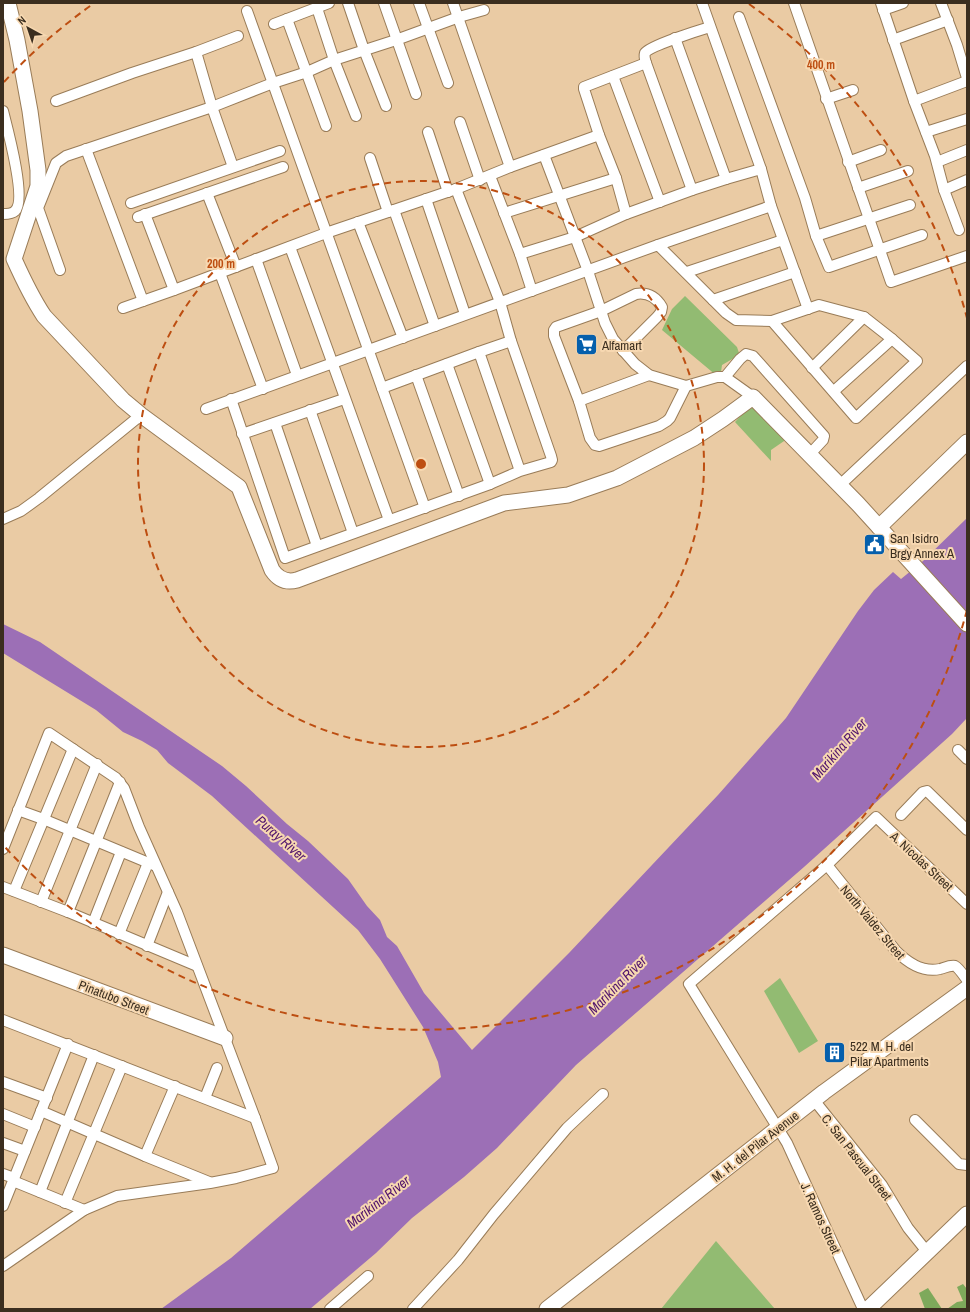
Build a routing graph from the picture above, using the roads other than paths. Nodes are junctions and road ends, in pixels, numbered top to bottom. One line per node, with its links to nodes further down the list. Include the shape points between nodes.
1 (8, 3): 141 (street, via 30,111 38,170 38,186 14,259 44,316 123,400)
2 (329, 3): 12 (street)
3 (348, 3): 26 (street)
4 (384, 3): 24 (street)
5 (419, 3): 21 (street)
6 (454, 3): 15 (street)
7 (702, 3): 20 (street)
8 (794, 3): 38 (street)
9 (903, 3): 11 (street)
10 (941, 3): 18 (street)
11 (882, 7): 25 (street)
12 (317, 8): 17 (street); 28 (street)
13 (484, 10): 15 (street)
14 (247, 11): 34 (street)
15 (459, 17): 21 (street); 62 (street)
16 (739, 17): 90 (street, via 805,198)
17 (287, 19): 19 (street); 30 (street)
18 (948, 20): 25 (street); 32 (street)
19 (274, 24)
20 (710, 27): 23 (street); 63 (street)
21 (428, 29): 24 (street); 35 (street)
22 (238, 36): 27 (street)
23 (675, 38): 29 (street, via 647,51 644,56); 67 (street)
24 (396, 40): 26 (street); 37 (street)
25 (893, 40): 40 (street)
26 (364, 50): 28 (street); 41 (street)
27 (196, 52): 39 (street); 42 (street)
28 (334, 60): 30 (street); 44 (street)
29 (646, 63): 31 (street); 72 (street)
30 (307, 72): 34 (street); 47 (street)
31 (613, 76): 50 (street, via 584,89); 77 (street)
32 (967, 78)
33 (967, 81): 40 (street)
34 (273, 83): 42 (street); 88 (street)
35 (448, 83)
36 (853, 90): 38 (street)
37 (416, 94)
38 (826, 99): 58 (street)
39 (56, 101)
40 (914, 102): 49 (street)
41 (386, 106)
42 (212, 107): 52 (street); 60 (street)
43 (3, 111): 51 (street)
44 (356, 116)
45 (967, 119): 49 (street)
46 (460, 122): 68 (street)
47 (326, 126)
48 (428, 132): 71 (street)
49 (926, 132): 59 (street)
50 (599, 135): 56 (street); 66 (street)
51 (7, 140): 83 (street, via 19,188 15,212)
52 (86, 149): 100 (street, via 66,156 56,163 39,206); 108 (street)
53 (881, 150): 58 (street)
54 (967, 150): 59 (street)
55 (280, 151): 60 (street)
56 (544, 155): 62 (street); 75 (street)
57 (370, 158): 81 (street)
58 (848, 162): 70 (street)
59 (937, 162): 73 (street)
60 (233, 167): 78 (street)
61 (283, 167): 74 (street)
62 (510, 167): 65 (street)
63 (761, 169): 67 (street); 80 (street)
64 (908, 171): 70 (street)
65 (490, 176): 68 (street); 82 (street)
66 (616, 178): 75 (street); 84 (street)
67 (726, 179): 72 (street)
68 (480, 180): 71 (street)
69 (967, 180): 73 (street)
70 (858, 188): 85 (street)
71 (452, 190): 76 (street); 109 (street)
72 (692, 190): 77 (street)
73 (944, 190): 87 (street)
74 (207, 193): 99 (street); 105 (street, via 142,216)
75 (559, 196): 82 (street); 91 (street)
76 (426, 199): 81 (street); 113 (street)
77 (660, 202): 84 (street)
78 (131, 203)
79 (910, 205): 85 (street)
80 (771, 206): 92 (street); 93 (street)
81 (391, 211): 86 (street); 116 (street)
82 (504, 213): 96 (street)
83 (3, 214)
84 (626, 214): 91 (street)
85 (869, 218): 90 (street); 95 (street)
86 (358, 222): 88 (street); 117 (street)
87 (959, 230)
88 (326, 233): 94 (street); 120 (street)
89 (922, 234): 95 (street)
90 (816, 236): 95 (street, via 829,267)
91 (574, 237): 96 (street); 101 (street)
92 (783, 240): 102 (street); 103 (street)
93 (658, 245): 101 (street); 102 (street)
94 (290, 247): 98 (street); 123 (street)
95 (880, 249): 97 (street, via 891,282)
96 (520, 254): 106 (street)
97 (967, 256)
98 (256, 259): 99 (street); 127 (street)
99 (236, 267): 104 (street)
100 (60, 270)
101 (588, 270): 106 (street); 112 (street)
102 (686, 272): 107 (street)
103 (795, 272): 107 (street); 111 (street)
104 (220, 273): 105 (street); 133 (street)
105 (174, 290): 108 (street)
106 (532, 291): 109 (street)
107 (713, 300): 115 (street, via 736,320)
108 (142, 301): 110 (street)
109 (500, 302): 113 (street); 119 (street)
110 (123, 308)
111 (808, 309): 114 (street, via 819,305); 115 (street)
112 (601, 311): 121 (street, via 613,339); 121 (street, via 642,293 653,296 662,307 657,317); 138 (street, via 556,327 554,330)
113 (465, 314): 116 (street)
114 (864, 317): 118 (street); 126 (street)
115 (772, 321): 126 (street)
116 (435, 326): 117 (street)
117 (403, 338): 120 (street)
118 (892, 339): 134 (street); 134 (street, via 918,361 856,418)
119 (511, 341): 122 (street); 146 (street, via 552,460)
120 (368, 351): 123 (street); 132 (street)
121 (624, 351): 128 (street)
122 (479, 352): 124 (street); 146 (street)
123 (333, 363): 127 (street); 137 (street)
124 (447, 364): 129 (street); 147 (street)
125 (967, 366): 148 (street)
126 (812, 368): 134 (street)
127 (297, 375): 133 (street)
128 (649, 375): 131 (street); 138 (street)
129 (416, 376): 132 (street); 149 (street)
130 (725, 377): 131 (street); 135 (street); 145 (street, via 746,354 753,356 824,436)
131 (686, 386): 138 (street, via 667,421 599,446 590,438)
132 (382, 388): 150 (street)
133 (263, 389): 136 (street)
134 (834, 391)
135 (753, 397): 141 (street, via 694,438 617,478 568,496 504,503 290,581 280,579 272,570 239,487); 145 (street)
136 (231, 399): 139 (street); 143 (street)
137 (344, 399): 140 (street); 152 (street)
138 (578, 401)
139 (206, 409)
140 (310, 410): 142 (street); 154 (street)
141 (141, 415): 151 (street, via 39,498 21,511)
142 (275, 423): 143 (street); 155 (street)
143 (242, 434): 155 (street, via 285,558)
144 (967, 442): 153 (street)
145 (810, 454): 148 (street)
146 (520, 471): 147 (street)
147 (490, 484): 149 (street)
148 (840, 484): 153 (street)
149 (459, 496): 150 (street)
150 (425, 508): 152 (street)
151 (3, 519)
152 (389, 520): 154 (street)
153 (879, 527): 156 (street)
154 (353, 533): 155 (street)
155 (317, 546)
156 (967, 624)
157 (73, 749): 160 (street); 162 (street, via 49,732); 164 (street)
158 (958, 750): 159 (street)
159 (967, 759)
160 (97, 764): 161 (street); 165 (street)
161 (120, 782): 167 (street); 170 (street)
162 (18, 810): 164 (street); 168 (street)
163 (901, 815): 166 (street, via 927,791)
164 (43, 819): 165 (street); 173 (street)
165 (70, 830): 167 (street); 175 (street)
166 (967, 830)
167 (96, 841): 169 (street); 177 (street)
168 (3, 849)
169 (121, 852): 170 (street); 178 (street)
170 (152, 865): 174 (street); 179 (street)
171 (827, 865): 176 (street, A. Nicolas Street, via 876,818); 183 (street, North Valdez Street, via 906,961 931,970 954,966); 203 (street, J. Ramos Street, via 689,984)
172 (3, 888): 173 (street)
173 (14, 891): 175 (street)
174 (168, 892): 180 (street); 182 (street)
175 (41, 902): 177 (street)
176 (967, 904)
177 (68, 912): 178 (street)
178 (93, 923): 179 (street)
179 (119, 934): 180 (street)
180 (147, 946): 182 (street)
181 (3, 955): 186 (street, Pinatubo Street)
182 (197, 966): 186 (street)
183 (967, 980)
184 (967, 988): 196 (street, M. H. del Pilar Avenue)
185 (3, 1020): 187 (street)
186 (225, 1038): 199 (street)
187 (68, 1044): 188 (street); 194 (street)
188 (94, 1055): 189 (street); 201 (street)
189 (122, 1066): 192 (street); 204 (street)
190 (217, 1068): 195 (street)
191 (3, 1082): 194 (street)
192 (175, 1086): 195 (street); 207 (street)
193 (603, 1094): 222 (street, via 567,1128 458,1260)
194 (47, 1098): 197 (street)
195 (205, 1098): 199 (street)
196 (814, 1100): 203 (street, M. H. del Pilar Avenue); 217 (street, C. San Pascual Street, via 882,1185 908,1228)
197 (42, 1111): 201 (street); 202 (street)
198 (3, 1114): 202 (street)
199 (256, 1118): 211 (street, via 273,1168)
200 (915, 1120): 208 (street, via 959,1164)
201 (68, 1122): 204 (street); 212 (street)
202 (35, 1126): 206 (street)
203 (778, 1127): 220 (street, M. H. del Pilar Avenue); 223 (street, J. Ramos Street)
204 (94, 1134): 207 (street); 213 (street)
205 (3, 1143): 206 (street)
206 (25, 1151): 210 (street)
207 (145, 1156): 211 (street)
208 (967, 1165)
209 (3, 1174): 210 (street)
210 (14, 1180): 212 (street); 214 (street)
211 (210, 1183): 215 (street, via 117,1196)
212 (40, 1192): 213 (street)
213 (65, 1203): 215 (street)
214 (3, 1205)
215 (84, 1210): 218 (street)
216 (967, 1214): 217 (street)
217 (928, 1253): 224 (street)
218 (3, 1266)
219 (368, 1276): 221 (street)
220 (550, 1308)
221 (330, 1309)
222 (413, 1309)
223 (863, 1309)
224 (868, 1309)

